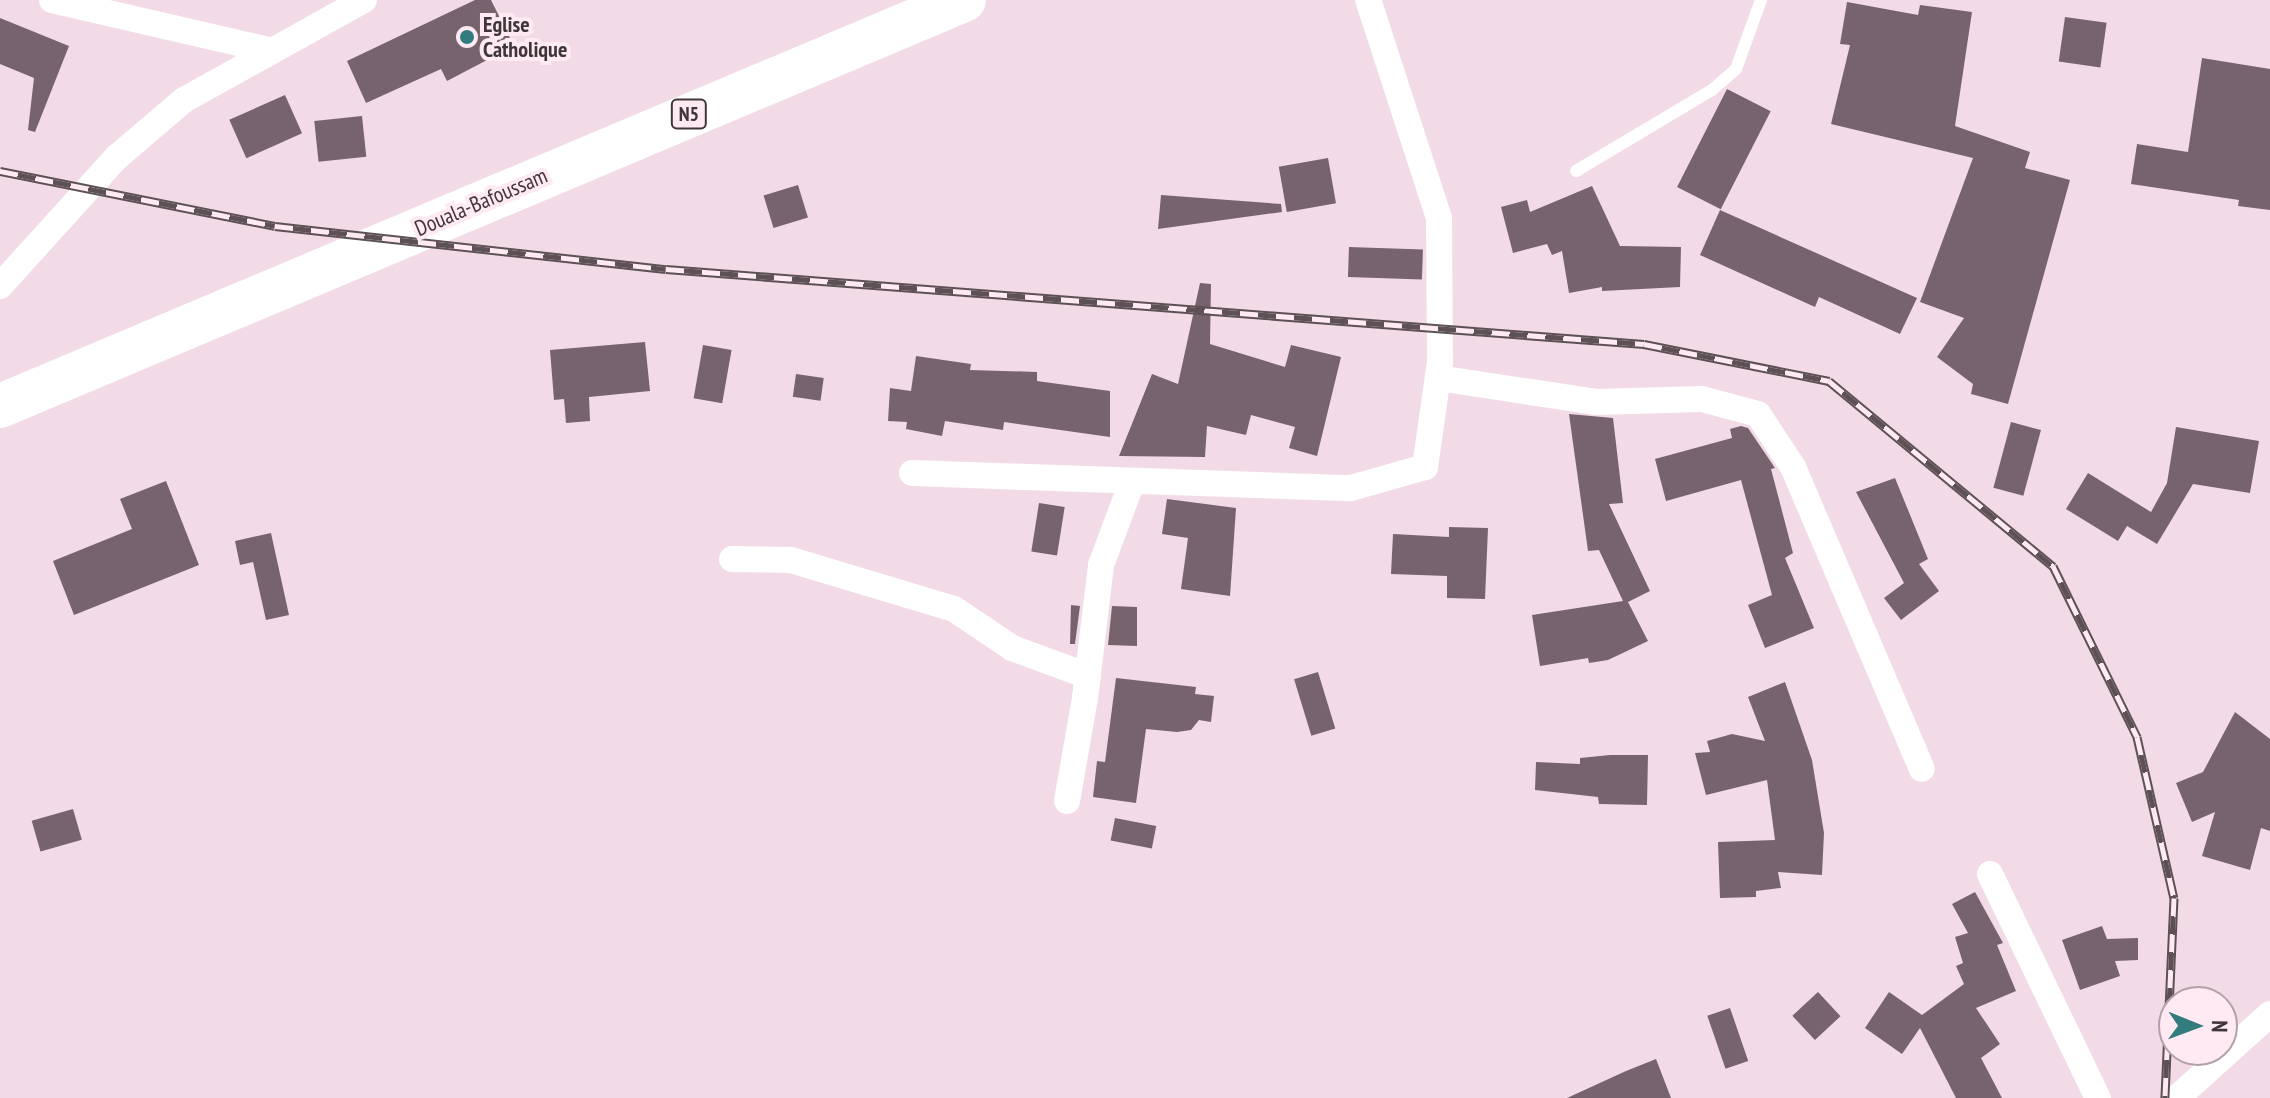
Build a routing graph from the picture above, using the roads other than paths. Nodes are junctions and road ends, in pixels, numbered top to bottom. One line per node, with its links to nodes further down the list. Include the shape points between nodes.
1 (52, 0): 6 (street)
2 (364, 0): 6 (street)
3 (964, 0): 10 (highway, Douala-Bafoussam / N5)
4 (1368, 0): 9 (street, via 1439,218)
5 (1761, 0): 7 (lane, via 1736,69 1712,90)
6 (269, 50): 8 (street, via 184,100 117,157)
7 (1576, 171)
8 (0, 286)
9 (1438, 378): 12 (street, via 1425,467 1351,488); 15 (street, via 1597,402 1702,399 1758,414 1793,467)
10 (0, 406)
11 (912, 473): 12 (street)
12 (1132, 482): 14 (street, via 1101,565)
13 (732, 559): 14 (street, via 791,560 954,609 1012,648)
14 (1088, 676): 16 (street)
15 (1922, 769)
16 (1067, 801)
17 (1990, 874): 19 (street)
18 (2270, 1014): 20 (street)
19 (2098, 1098)
20 (2177, 1098)

